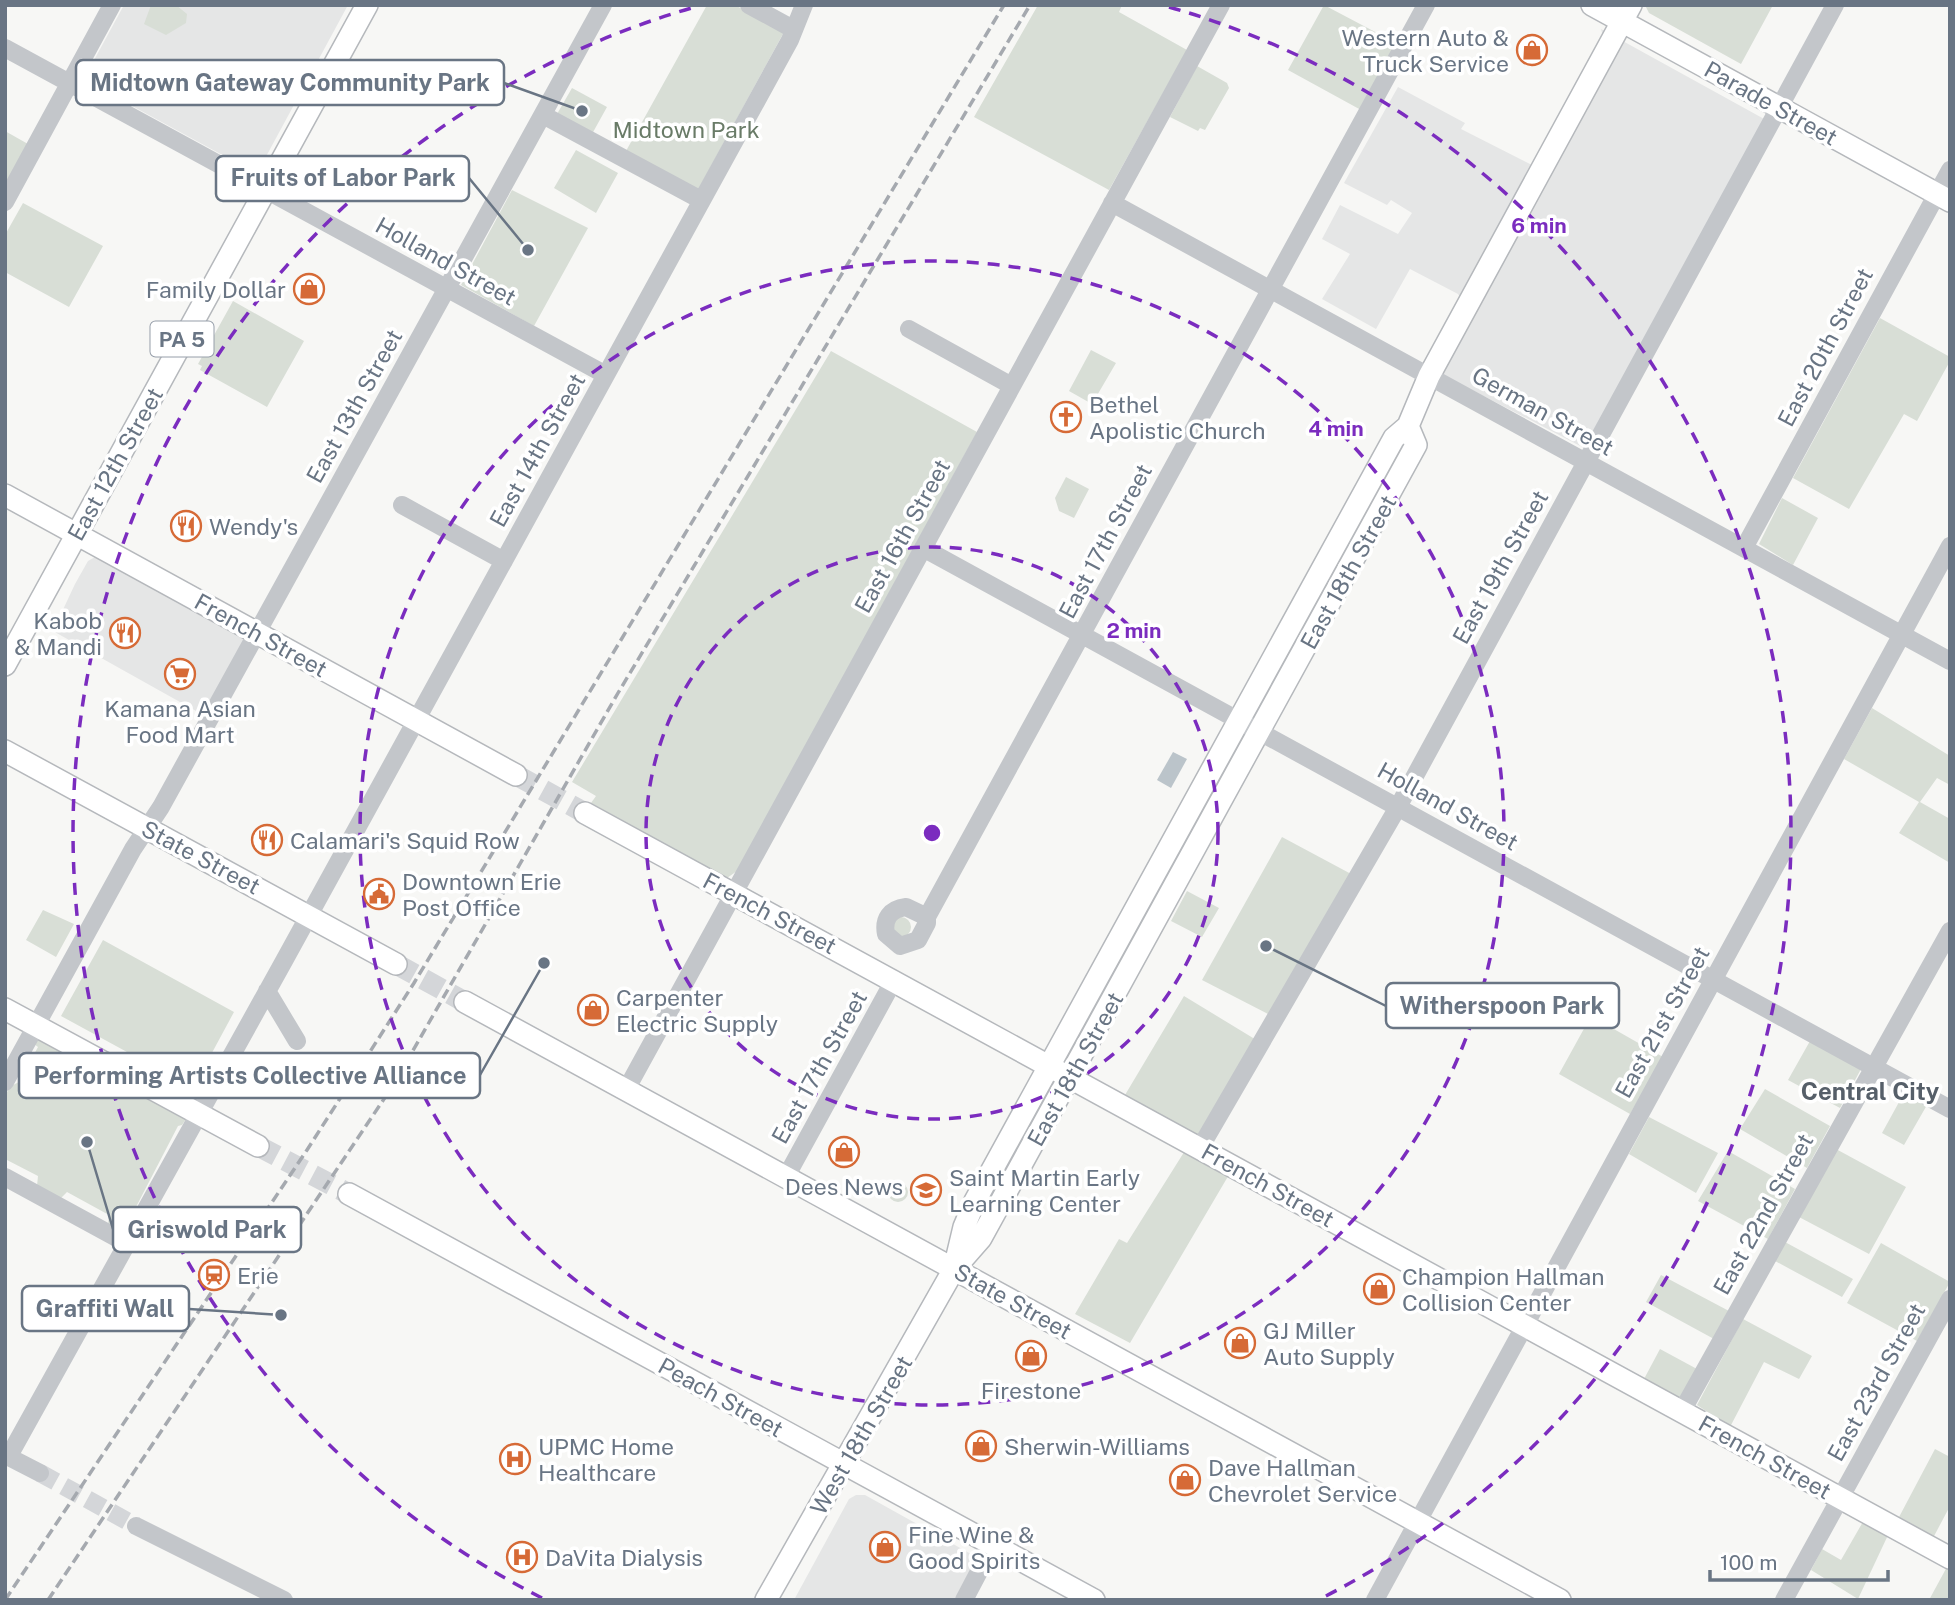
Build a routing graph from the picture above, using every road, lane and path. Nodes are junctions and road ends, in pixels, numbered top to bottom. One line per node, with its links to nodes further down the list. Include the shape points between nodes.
1 (112, 5): 13 (street)
2 (367, 5): 17 (main road, East 12th Street / PA 5)
3 (603, 5): 15 (street, East 13th Street)
4 (749, 5): 11 (street)
5 (804, 5): 11 (street, East 14th Street)
6 (1221, 5): 21 (street, East 16th Street)
7 (1426, 5): 23 (street, East 17th Street)
8 (1592, 5): 10 (main road, Parade Street)
9 (1835, 5): 14 (street, East 19th Street)
10 (1627, 13): 14 (main road, Parade Street); 26 (main road, East 18th Street)
11 (793, 29): 19 (street, East 14th Street)
12 (5, 48): 13 (street, Holland Street)
13 (70, 83): 17 (street, Holland Street); 20 (street)
14 (1779, 108): 18 (main road, Parade Street); 29 (street, East 19th Street)
15 (542, 115): 19 (street); 22 (street, East 13th Street)
16 (1950, 170): 18 (street, East 20th Street)
17 (265, 190): 22 (street, Holland Street); 32 (main road, East 12th Street / PA 5)
18 (1943, 197): 35 (street, East 20th Street)
19 (701, 200): 25 (street, East 14th Street)
20 (5, 202)
21 (1112, 203): 23 (street, German Street); 27 (street, East 16th Street)
22 (446, 289): 25 (street, Holland Street); 37 (street, East 13th Street)
23 (1269, 289): 26 (street, German Street); 38 (street, East 17th Street)
24 (909, 329): 27 (street)
25 (606, 375): 36 (street, East 14th Street)
26 (1429, 376): 28 (main road, East 18th Street); 29 (street, German Street)
27 (1012, 386): 34 (street, East 16th Street)
28 (1408, 426): 42 (main road, East 18th Street, via 1394,438); 44 (main road, East 18th Street, via 1416,445)
29 (1585, 462): 35 (street, German Street); 47 (street, East 19th Street)
30 (5, 495): 32 (main road, French Street)
31 (402, 505): 36 (street)
32 (77, 534): 37 (main road, French Street); 41 (main road, East 12th Street / PA 5)
33 (1950, 546): 39 (street, East 21st Street)
34 (923, 548): 38 (street, Holland Street); 50 (street, East 16th Street)
35 (1744, 548): 39 (street, German Street)
36 (504, 561): 43 (street, East 14th Street)
37 (257, 633): 43 (main road, French Street); 49 (street, East 13th Street)
38 (1082, 634): 42 (street, Holland Street); 52 (street, East 17th Street)
39 (1901, 635): 40 (street, German Street); 55 (street, East 21st Street)
40 (1950, 661)
41 (5, 665)
42 (1239, 720): 44 (street, Holland Street); 62 (main road, East 18th Street)
43 (418, 721): 46 (main road, French Street); 51 (street, East 14th Street)
44 (1260, 732): 47 (street, Holland Street); 64 (main road, East 18th Street)
45 (5, 751): 49 (main road, State Street)
46 (516, 775)
47 (1398, 807): 55 (street, Holland Street); 70 (street, East 19th Street)
48 (585, 813): 50 (main road, French Street)
49 (147, 828): 51 (main road, State Street); 60 (street, East 13th Street)
50 (734, 893): 56 (main road, French Street); 66 (street, East 16th Street)
51 (309, 917): 54 (main road, State Street); 57 (street, East 14th Street)
52 (927, 917)
53 (1950, 931): 63 (street, East 22nd Street)
54 (396, 964)
55 (1713, 979): 63 (street, Holland Street); 77 (street, East 21st Street)
56 (894, 980): 62 (main road, French Street); 72 (street, East 17th Street)
57 (267, 991): 61 (street); 68 (street, East 14th Street)
58 (466, 1002): 66 (main road, State Street)
59 (5, 1009): 60 (main road)
60 (36, 1025): 65 (street, East 13th Street); 68 (main road)
61 (297, 1041)
62 (1049, 1065): 64 (main road, French Street); 75 (main road, East 18th Street, via 975,1201)
63 (1874, 1067): 67 (street, Holland Street); 78 (street, East 22nd Street)
64 (1071, 1077): 70 (main road, French Street); 75 (main road, East 18th Street, via 982,1238)
65 (5, 1082)
66 (626, 1090): 72 (main road, State Street)
67 (1950, 1109)
68 (198, 1113): 69 (main road); 74 (street, East 14th Street)
69 (258, 1146)
70 (1200, 1148): 77 (main road, French Street)
71 (5, 1177): 74 (street)
72 (786, 1177): 75 (main road, State Street)
73 (349, 1194): 80 (main road, Peach Street)
74 (128, 1244): 79 (street, East 14th Street)
75 (954, 1269): 80 (main road, West 18th Street); 83 (main road, State Street)
76 (1950, 1298): 82 (street, East 23rd Street)
77 (1524, 1325): 78 (main road, French Street); 83 (street, East 21st Street)
78 (1682, 1411): 82 (main road, French Street)
79 (7, 1455): 81 (street)
80 (844, 1464): 85 (main road, Peach Street); 88 (main road, West 18th Street)
81 (40, 1474)
82 (1840, 1498): 86 (main road, French Street); 93 (street, East 23rd Street)
83 (1417, 1522): 91 (street, East 21st Street); 92 (main road, State Street)
84 (136, 1525): 87 (street)
85 (993, 1545): 89 (street); 90 (main road, Peach Street)
86 (1950, 1558)
87 (284, 1600)
88 (766, 1600)
89 (964, 1600)
90 (1094, 1600)
91 (1375, 1600)
92 (1560, 1600)
93 (1784, 1600)

